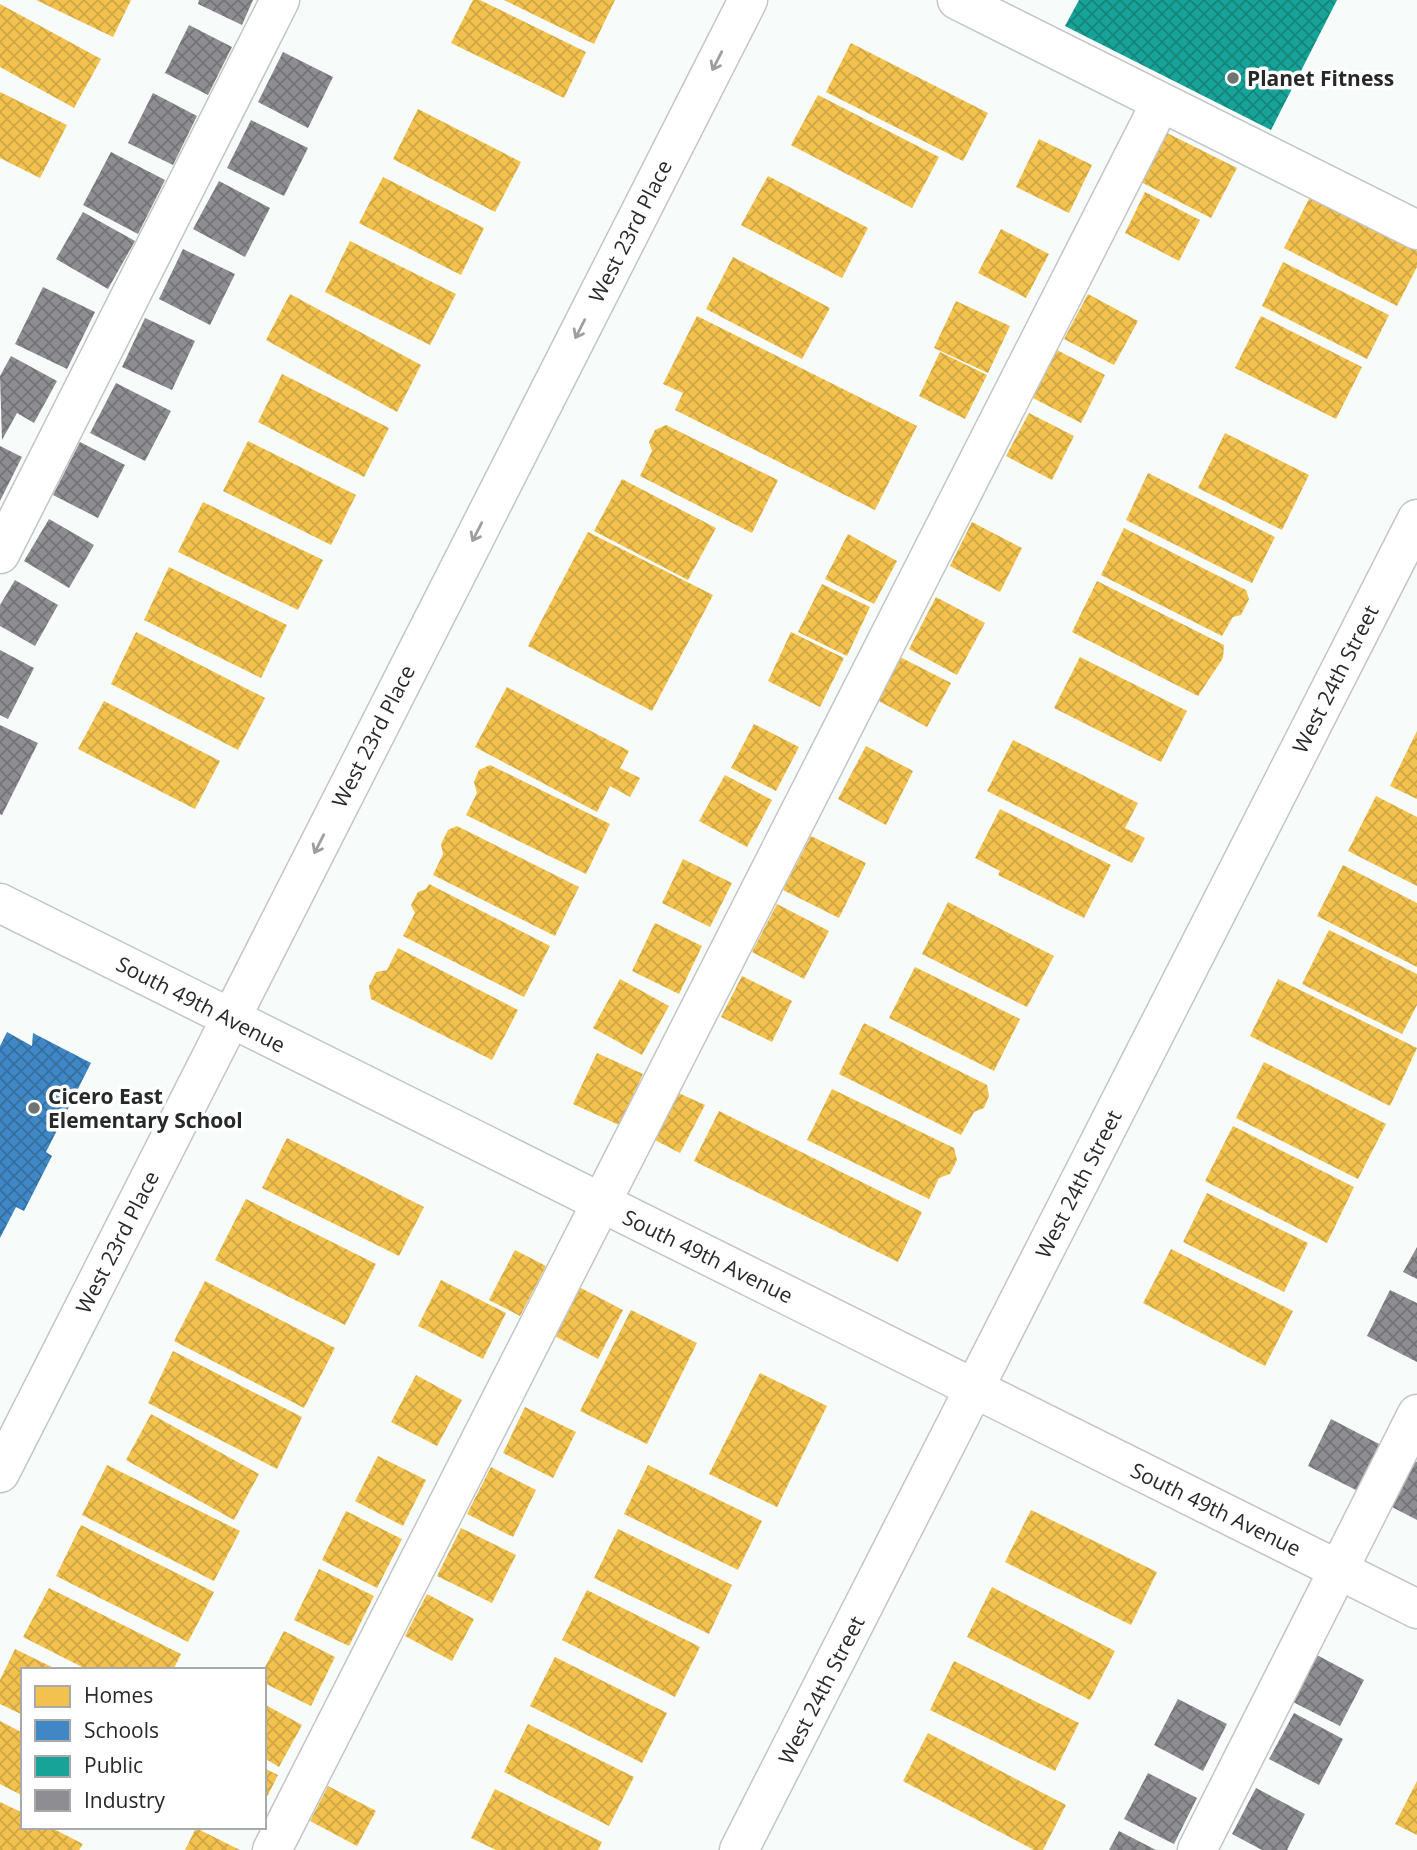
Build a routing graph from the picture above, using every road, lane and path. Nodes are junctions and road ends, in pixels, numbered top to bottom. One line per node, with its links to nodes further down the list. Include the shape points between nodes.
1 (280, 0): 7 (street)
2 (748, 0): 9 (street, West 23rd Place, one-way to 9)
3 (957, 0): 4 (street)
4 (1161, 102): 5 (street); 10 (street)
5 (1417, 230)
6 (1417, 519): 11 (street, West 24th Street)
7 (0, 554)
8 (0, 904): 9 (street, South 49th Avenue)
9 (230, 1018): 10 (street, South 49th Avenue); 13 (street, West 23rd Place)
10 (602, 1203): 11 (street, South 49th Avenue); 16 (street)
11 (974, 1389): 14 (street, South 49th Avenue); 17 (street, West 24th Street)
12 (1417, 1413): 14 (street)
13 (0, 1473)
14 (1339, 1570): 15 (street, South 49th Avenue); 18 (street)
15 (1417, 1609)
16 (272, 1850)
17 (739, 1850)
18 (1197, 1850)

